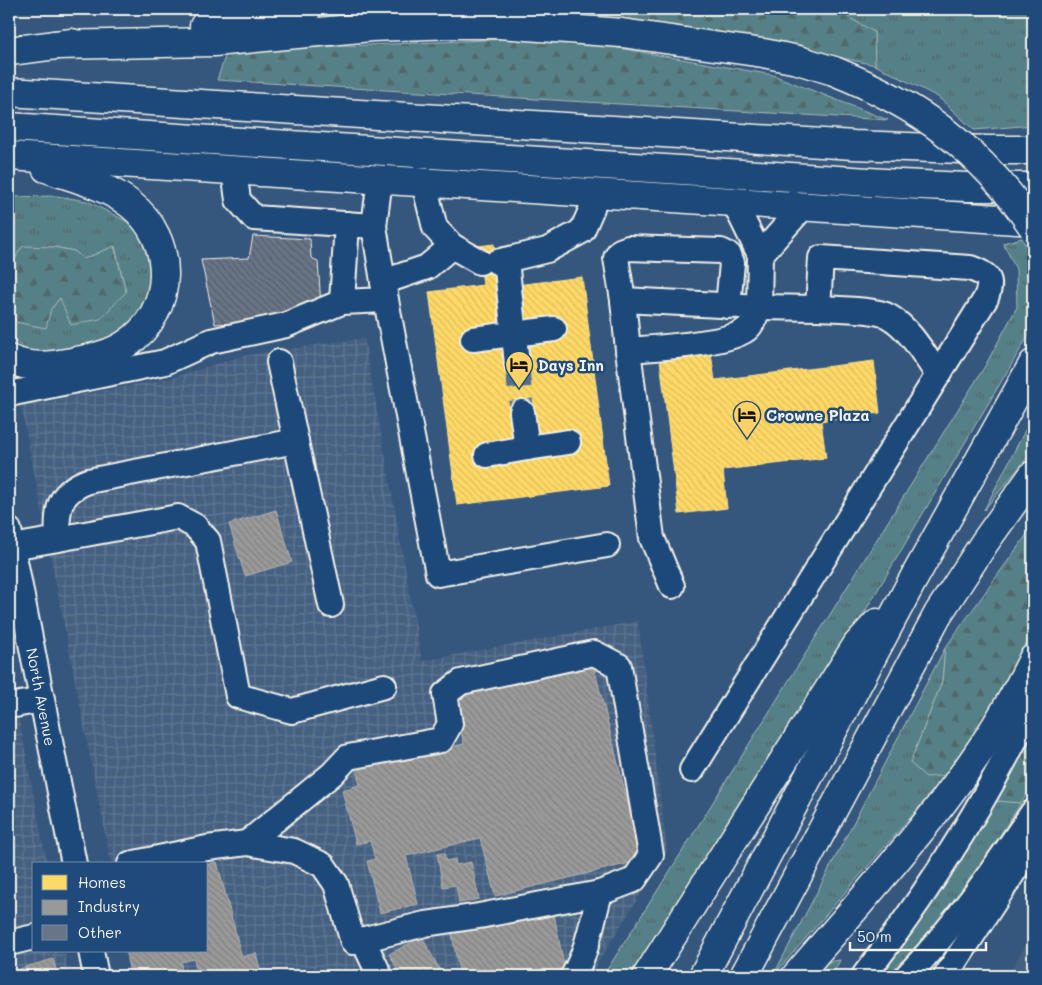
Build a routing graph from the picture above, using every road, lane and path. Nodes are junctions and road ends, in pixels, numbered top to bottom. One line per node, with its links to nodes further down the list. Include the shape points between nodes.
1 (306, 9): 2 (highway)
2 (54, 45): 3 (highway); 18 (highway, bridge, via 206,42 342,29 478,24 622,33 781,56 834,71 914,109 966,148 1012,197)
3 (9, 51)
4 (9, 92): 6 (highway, via 854,146)
5 (9, 127): 11 (highway, via 900,184)
6 (1033, 150)
7 (10, 156): 8 (highway); 32 (highway, via 102,187 132,205 149,223 159,244 165,280 159,304 146,325 137,336 116,350 43,366 20,364)
8 (234, 171): 9 (highway); 16 (street, via 238,200 254,218)
9 (380, 178): 10 (highway); 17 (street)
10 (424, 182): 12 (highway); 19 (street, via 435,228)
11 (1033, 187)
12 (594, 194): 13 (highway); 21 (street, via 582,231 547,250)
13 (734, 202): 14 (highway); 20 (street)
14 (803, 207): 15 (highway); 20 (street)
15 (1033, 221)
16 (347, 224): 17 (street); 24 (street)
17 (374, 226): 22 (street)
18 (1033, 227)
19 (452, 246): 21 (street); 22 (street, via 427,267)
20 (760, 255): 26 (street)
21 (494, 261): 29 (street)
22 (384, 291): 24 (street); 46 (street, via 438,574)
23 (623, 300): 25 (street); 25 (street, via 616,258 620,250 721,251 729,255 732,263); 31 (street)
24 (342, 302): 37 (street, via 286,325 211,341 165,362)
25 (728, 306): 26 (street)
26 (758, 307): 27 (street); 31 (street, via 748,329 738,334 698,343)
27 (818, 308): 36 (street, via 888,316 912,336 934,369); 36 (street, via 821,258 970,268 982,273 990,286 986,298)
28 (554, 329): 29 (street)
29 (514, 333): 30 (street); 34 (street)
30 (473, 338)
31 (628, 350): 47 (street, via 652,538)
32 (9, 359)
33 (279, 362): 39 (street)
34 (517, 364)
35 (1033, 364): 48 (highway)
36 (940, 372): 55 (street)
37 (9, 394)
38 (522, 412): 41 (street)
39 (296, 441): 45 (street, via 88,481 63,497 57,517); 49 (street)
40 (568, 442): 41 (street)
41 (526, 448): 42 (street)
42 (487, 455)
43 (1033, 475): 71 (highway, via 938,614)
44 (10, 538): 45 (street); 52 (street, North Avenue)
45 (58, 539): 51 (street, via 178,516 195,526 208,542 238,696 292,710)
46 (607, 545)
47 (672, 586)
48 (909, 587): 69 (highway, via 857,645); 70 (highway)
49 (331, 605)
50 (1033, 659): 72 (highway, via 996,728 959,782)
51 (384, 686)
52 (42, 700): 54 (street); 59 (street, North Avenue)
53 (1033, 704): 73 (street, via 994,780 948,857)
54 (9, 706)
55 (692, 770)
56 (1033, 812): 74 (street, via 969,904)
57 (1033, 842): 75 (street)
58 (247, 843): 60 (street); 61 (street, via 332,774 348,757 441,740 450,724 445,694 461,682 594,653 619,666 651,855 634,880); 63 (street, via 294,850 323,865 336,884 353,942)
59 (74, 862)
60 (140, 862)
61 (600, 893): 63 (street, via 425,924); 68 (street, via 588,943)
62 (32, 937): 64 (street)
63 (363, 940): 67 (street)
64 (9, 943)
65 (92, 952): 66 (street)
66 (96, 976)
67 (380, 976)
68 (573, 976)
69 (647, 976)
70 (703, 976)
71 (744, 976)
72 (796, 976)
73 (864, 976)
74 (907, 976)
75 (946, 976)

